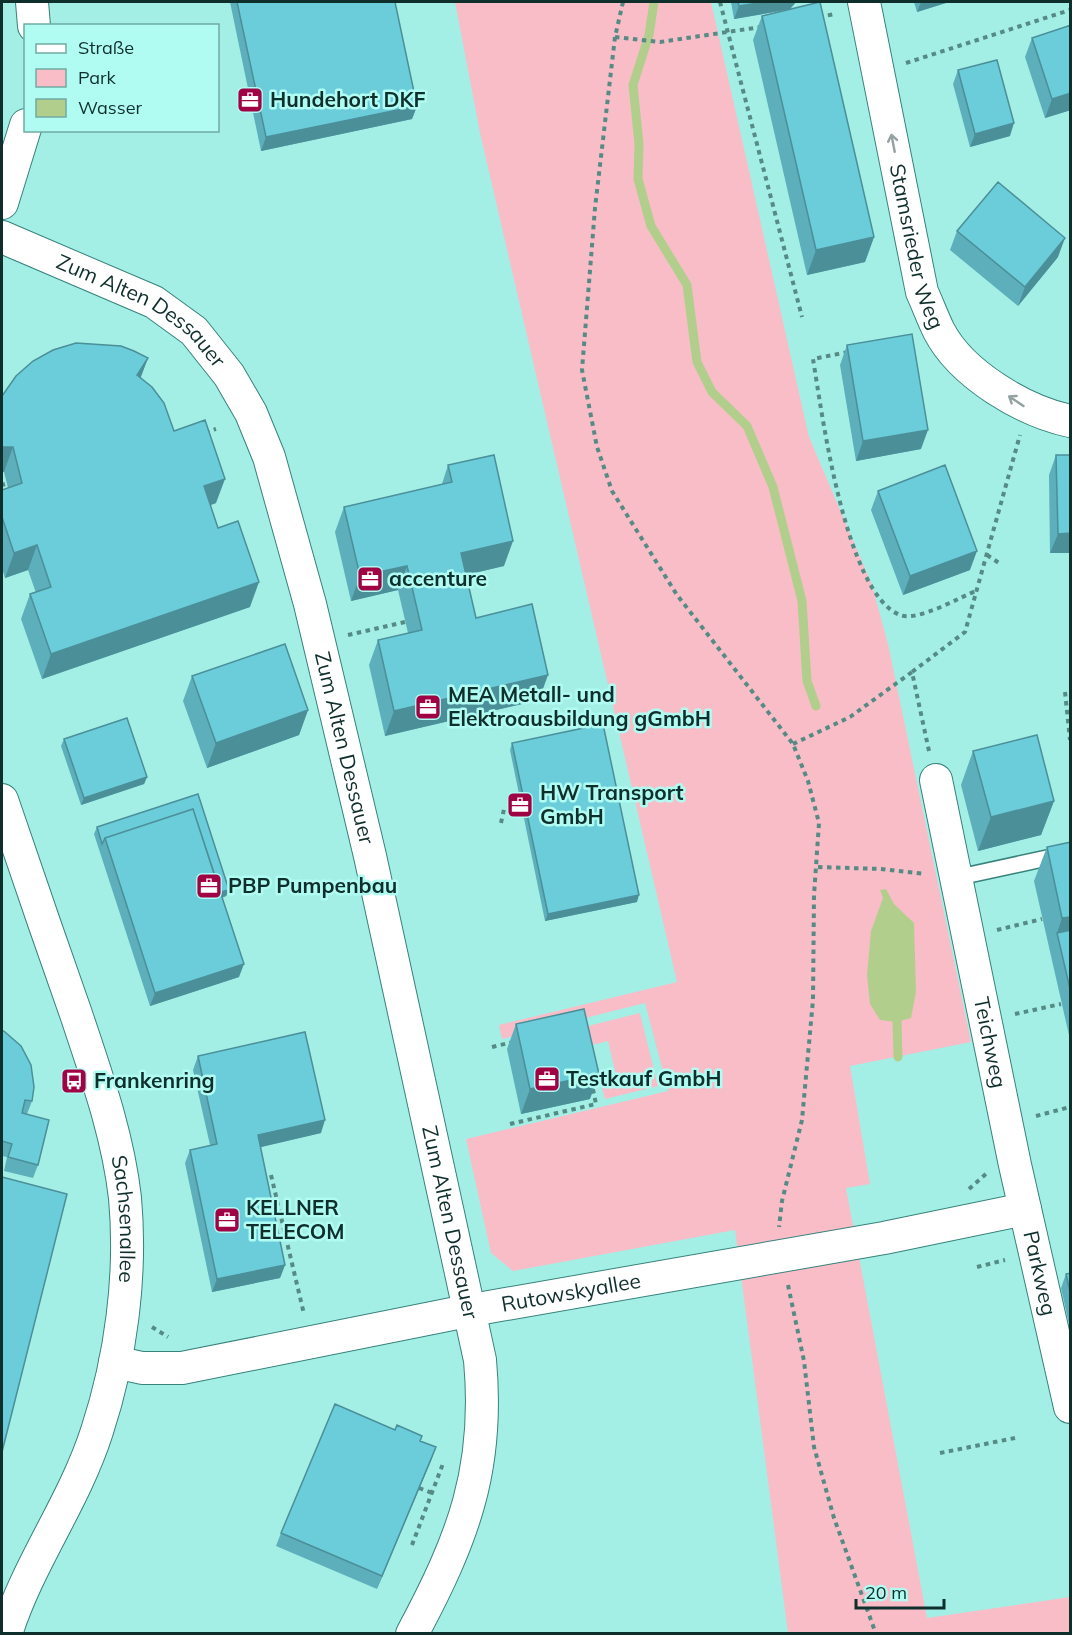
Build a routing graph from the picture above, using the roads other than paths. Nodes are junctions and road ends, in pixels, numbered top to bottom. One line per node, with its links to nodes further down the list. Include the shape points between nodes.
1 (32, 2): 3 (street)
2 (865, 5): 7 (street, Stamsrieder Weg, one-way to 2, via 1028,408 968,368 940,333 922,292)
3 (34, 24)
4 (24, 132): 5 (street)
5 (2, 203)
6 (2, 237): 13 (street, Zum Alten Dessauer, via 154,302 194,331 229,375 251,413 269,457 310,604)
7 (1071, 421)
8 (936, 780): 11 (street, Teichweg)
9 (5, 820): 14 (street, Sachsenallee, via 97,1075 116,1144 125,1199 125,1257 123,1315)
10 (1071, 853): 11 (lane)
11 (955, 878): 12 (street, Teichweg)
12 (1025, 1209): 13 (street, Rutowskyallee, via 884,1238 781,1242); 15 (street, Parkweg)
13 (472, 1310): 14 (street, Rutowskyallee, via 182,1368 142,1368); 17 (street, Zum Alten Dessauer, via 484,1404 476,1478 467,1515)
14 (115, 1362): 16 (street, Sachsenallee, via 82,1474 17,1598)
15 (1071, 1407)
16 (6, 1634)
17 (412, 1634)

